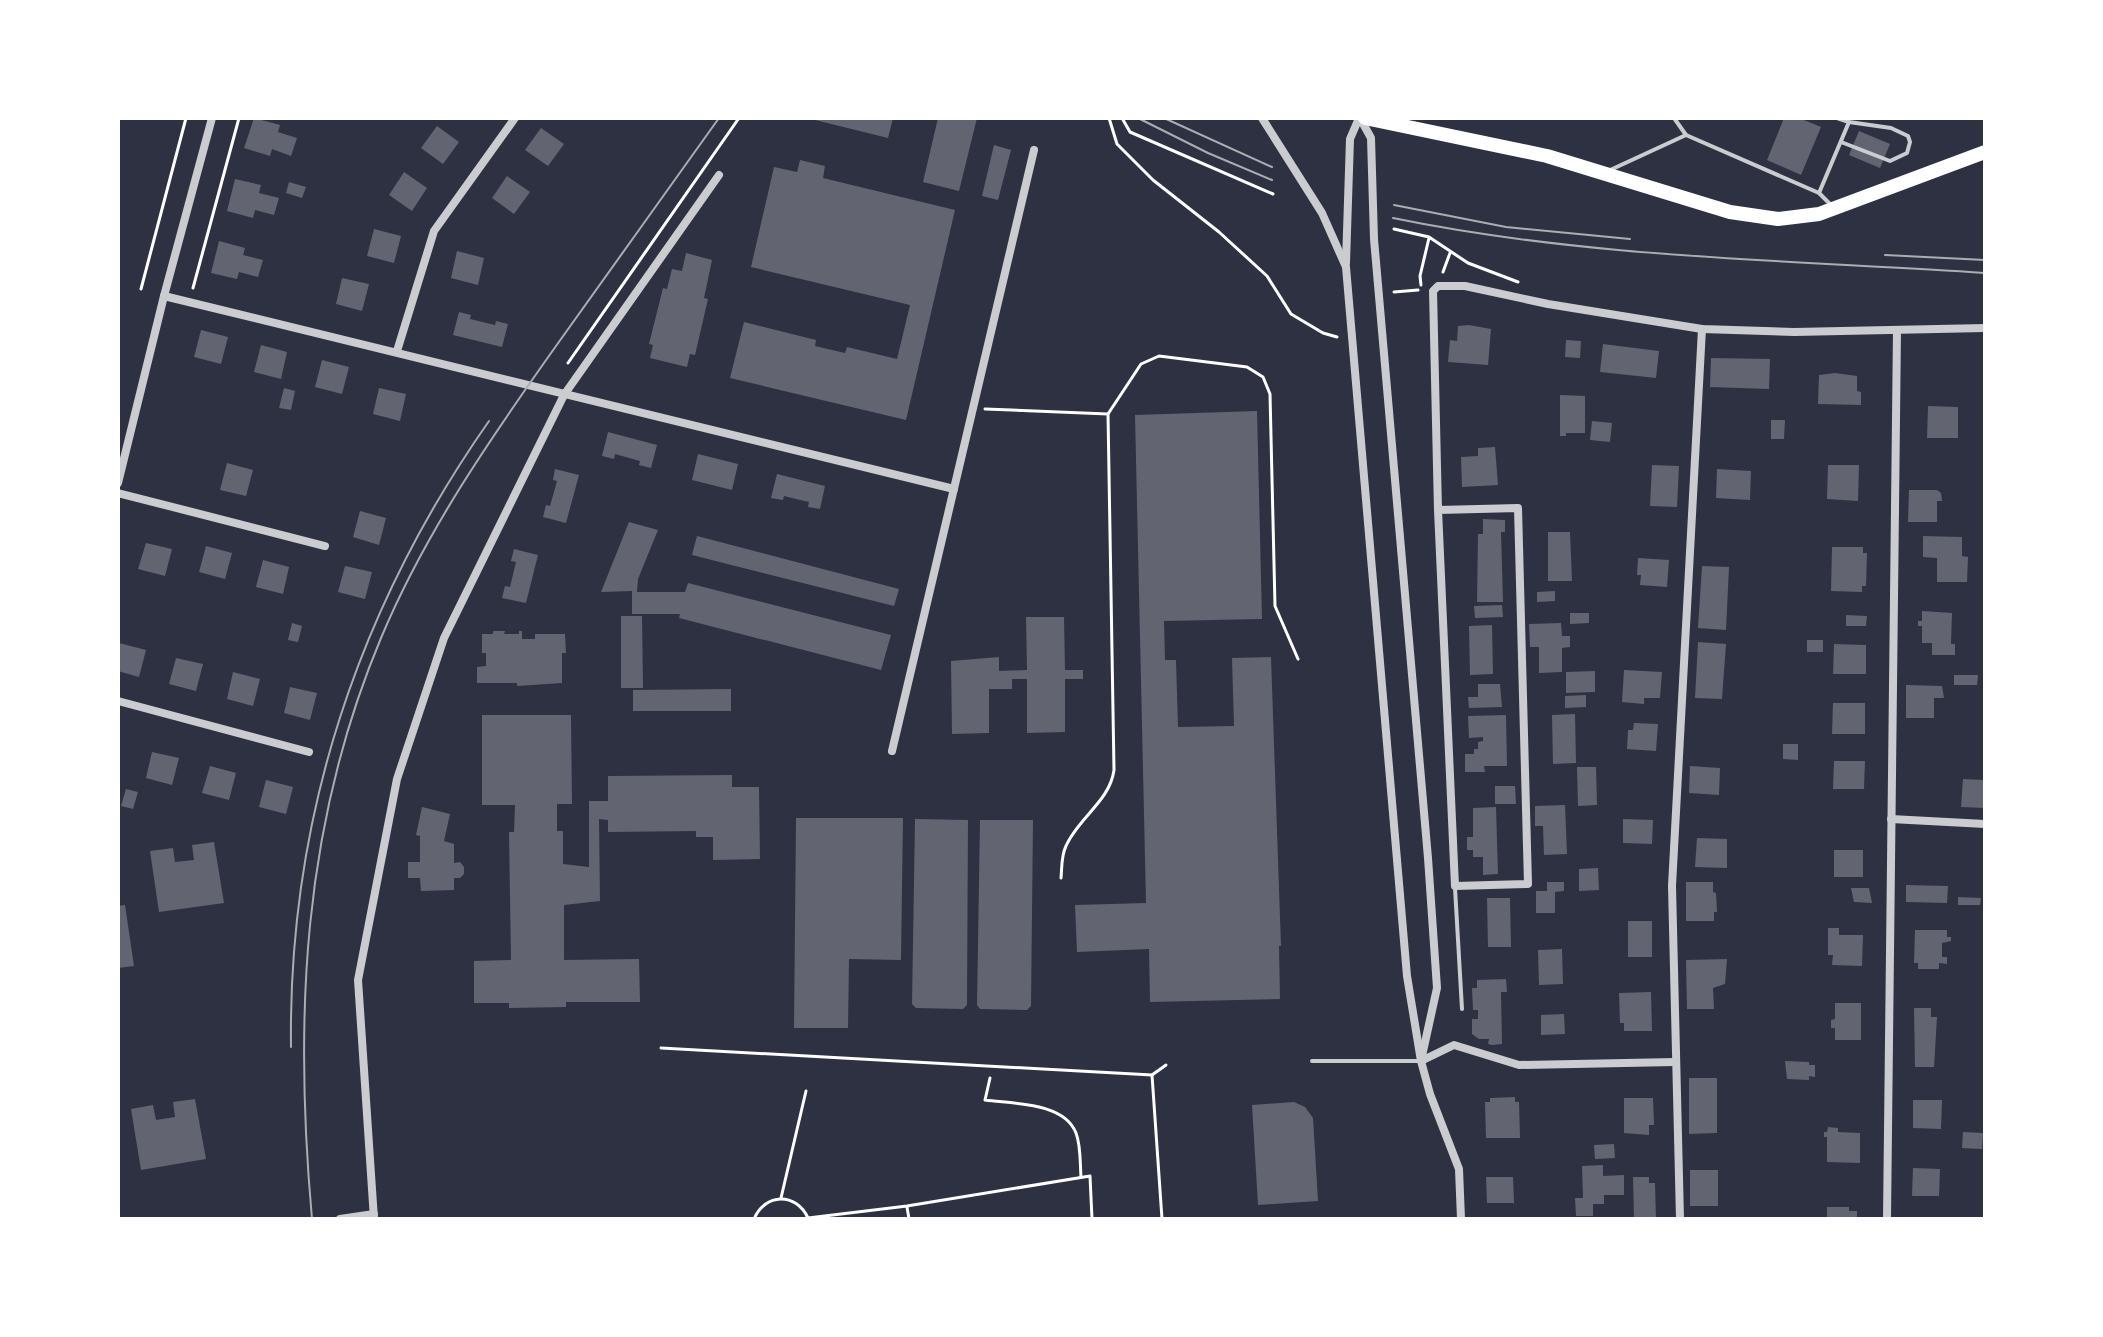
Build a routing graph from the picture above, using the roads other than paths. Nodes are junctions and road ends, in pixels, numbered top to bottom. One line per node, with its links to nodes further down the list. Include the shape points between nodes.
1 (212, 118): 17 (street)
2 (515, 118): 21 (street, via 434,231)
3 (1262, 118): 16 (street, via 1322,213)
4 (1361, 118): 12 (highway); 16 (street, via 1350,139); 36 (street, via 1371,138 1379,294 1437,977)
5 (1674, 118): 8 (lane)
6 (1837, 118): 7 (lane)
7 (1849, 122): 9 (lane); 9 (lane, via 1904,132 1909,148 1890,161)
8 (1686, 135): 12 (lane); 14 (lane)
9 (1841, 142): 14 (lane)
10 (1034, 150): 24 (street)
11 (1985, 152): 15 (highway)
12 (1606, 172): 15 (highway, via 1746,216 1793,219)
13 (719, 175): 22 (street)
14 (1819, 193): 15 (lane)
15 (1835, 209)
16 (1346, 267): 36 (street, via 1407,976)
17 (164, 296): 21 (street); 23 (street)
18 (1985, 328): 20 (street)
19 (1702, 329): 20 (street); 26 (street, via 1465,286 1436,288); 37 (street, via 1672,886)
20 (1897, 330): 31 (street)
21 (397, 351): 22 (street)
22 (561, 394): 24 (street); 38 (street, via 444,638 397,779 358,980)
23 (118, 483)
24 (954, 489): 29 (street)
25 (118, 493): 27 (street)
26 (1438, 510): 33 (street); 33 (street, via 1518,508 1528,884)
27 (325, 546)
28 (118, 701): 30 (street)
29 (892, 751)
30 (309, 752)
31 (1891, 819): 32 (street); 42 (street)
32 (1985, 824)
33 (1455, 886): 34 (lane)
34 (1462, 1009)
35 (1312, 1061): 36 (lane)
36 (1421, 1061): 37 (street, via 1454,1045 1519,1065); 40 (street, via 1459,1169)
37 (1675, 1062): 41 (street)
38 (374, 1216): 39 (street)
39 (340, 1219)
40 (1461, 1219)
41 (1680, 1219)
42 (1887, 1219)

